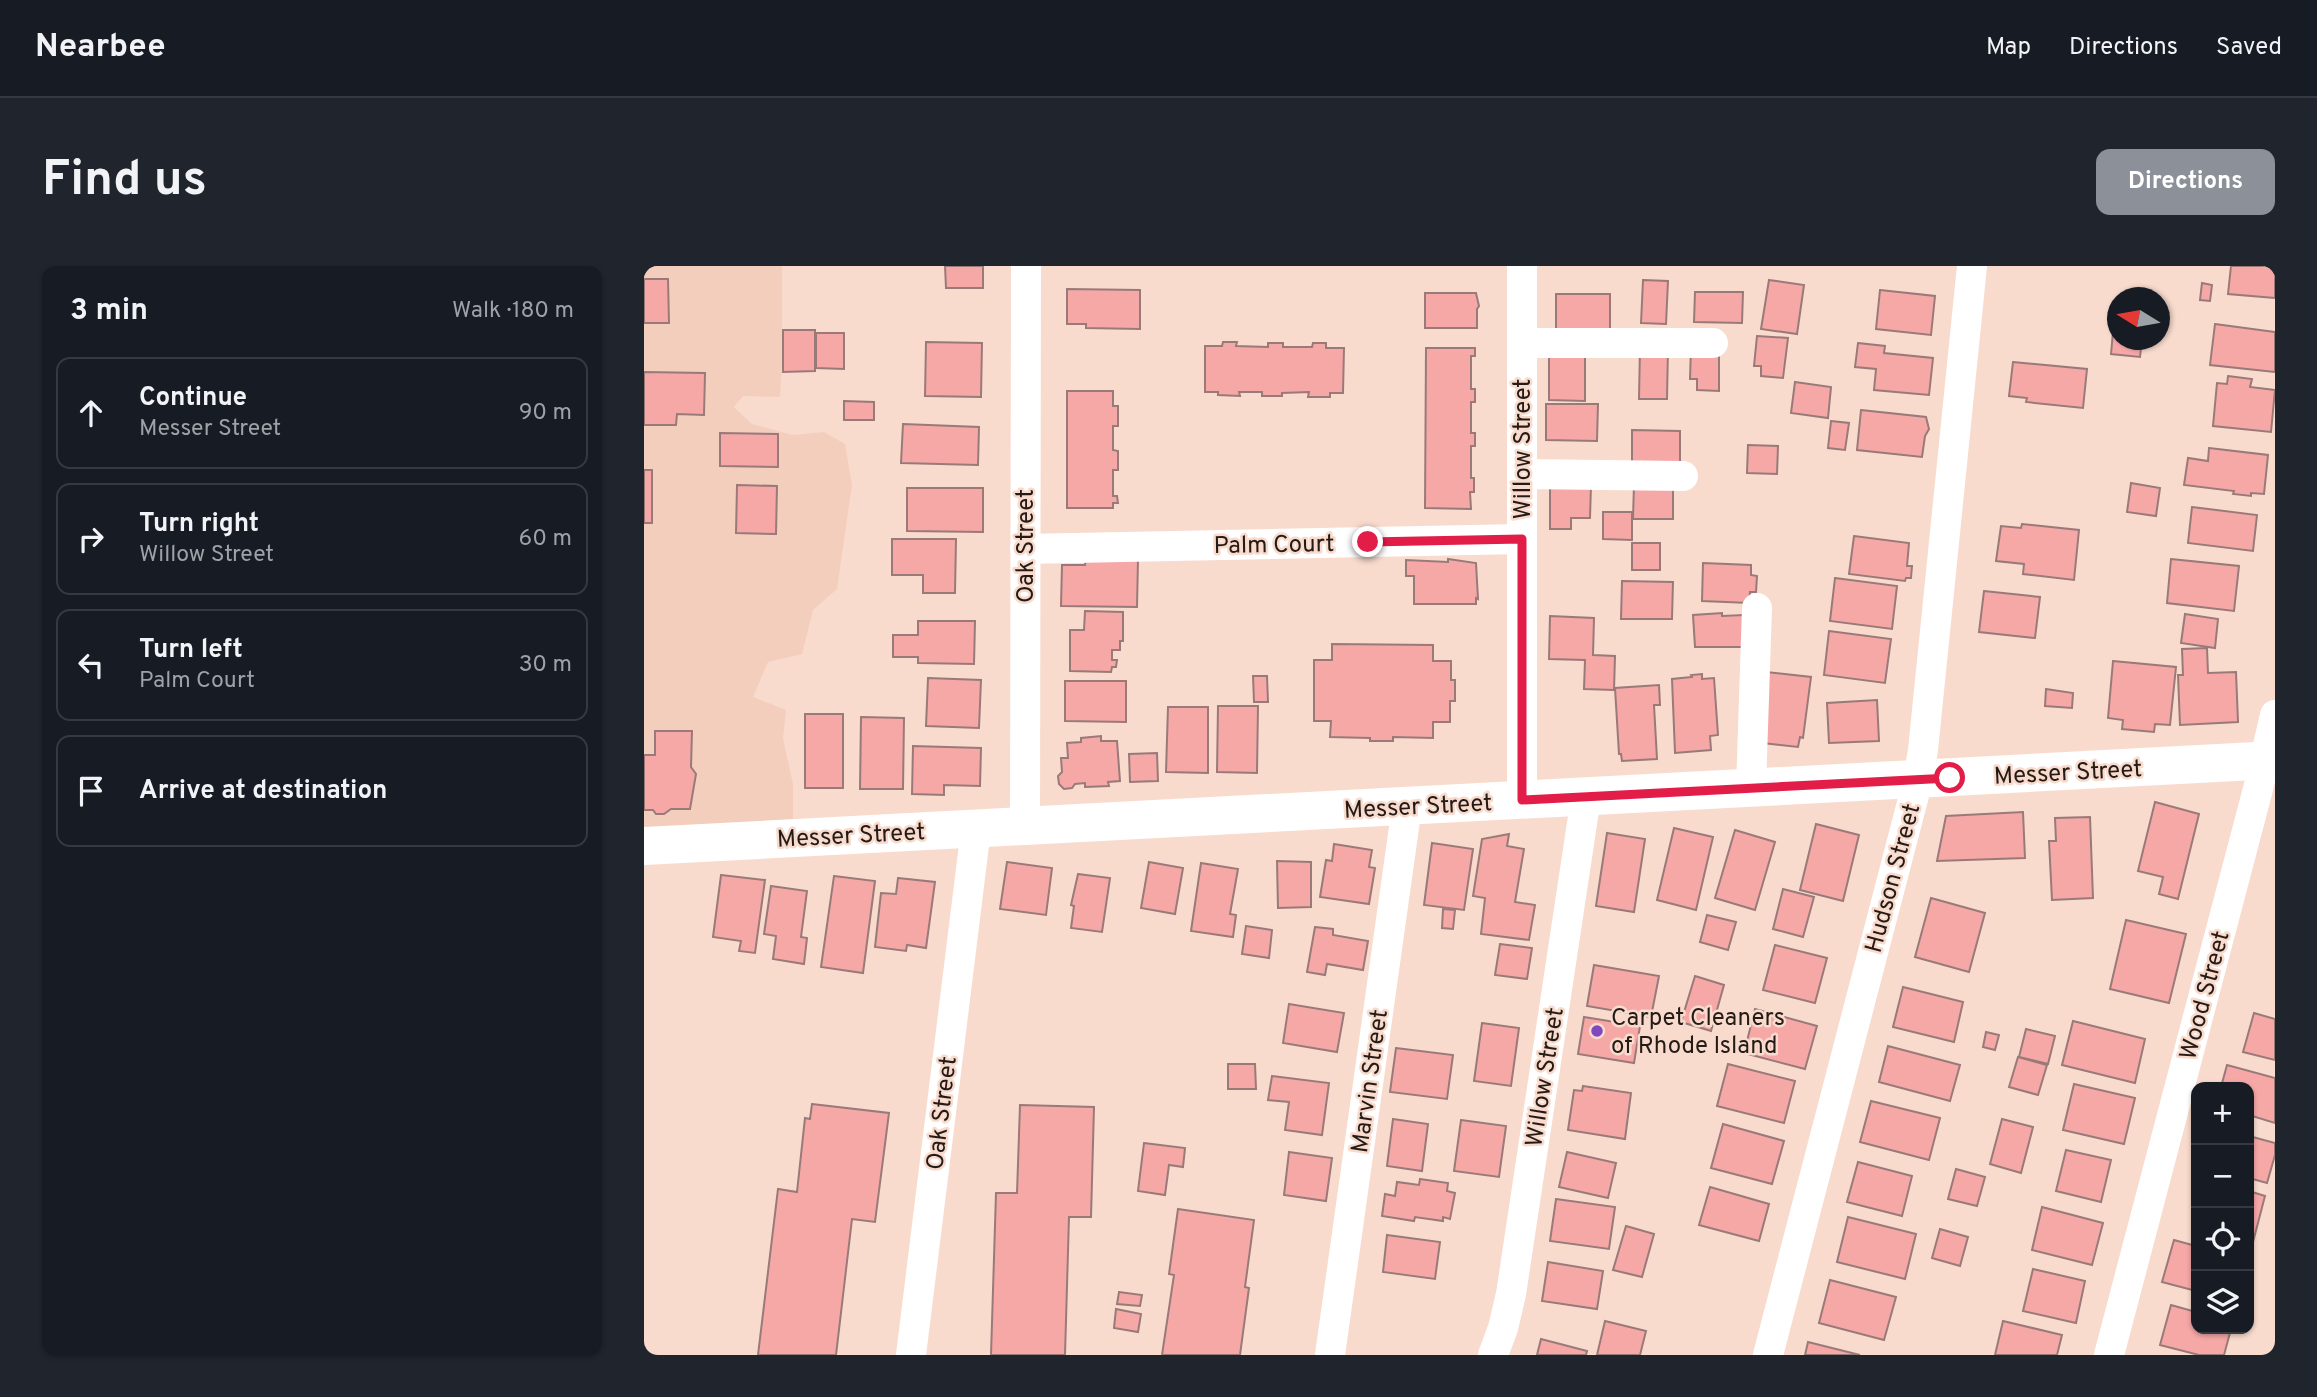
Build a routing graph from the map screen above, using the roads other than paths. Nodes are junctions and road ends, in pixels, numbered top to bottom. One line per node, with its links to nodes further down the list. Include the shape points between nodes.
1 (1026, 266): 9 (street, Oak Street)
2 (1522, 266): 4 (street, Willow Street)
3 (1972, 266): 13 (street, Hudson Street)
4 (1522, 343): 5 (street); 6 (street, Willow Street)
5 (1713, 343)
6 (1522, 474): 7 (street); 8 (street, Willow Street)
7 (1683, 476)
8 (1522, 539): 9 (street, Palm Court); 16 (street, Willow Street)
9 (1025, 549): 18 (street, Oak Street)
10 (1757, 608): 14 (street)
11 (2275, 715): 12 (street, Wood Street)
12 (2270, 760): 13 (street, Messer Street); 25 (street, Wood Street)
13 (1918, 780): 14 (street, Messer Street); 24 (street, Hudson Street)
14 (1751, 788): 15 (street, Messer Street)
15 (1586, 797): 16 (street, Messer Street); 23 (street, Willow Street, via 1511,1294)
16 (1522, 800): 17 (street, Messer Street)
17 (1407, 806): 18 (street, Messer Street); 22 (street, Marvin Street)
18 (1025, 826): 19 (street, Messer Street)
19 (976, 829): 20 (street, Messer Street); 21 (street, Oak Street)
20 (644, 846)
21 (911, 1355)
22 (1330, 1355)
23 (1493, 1355)
24 (1768, 1355)
25 (2109, 1355)

